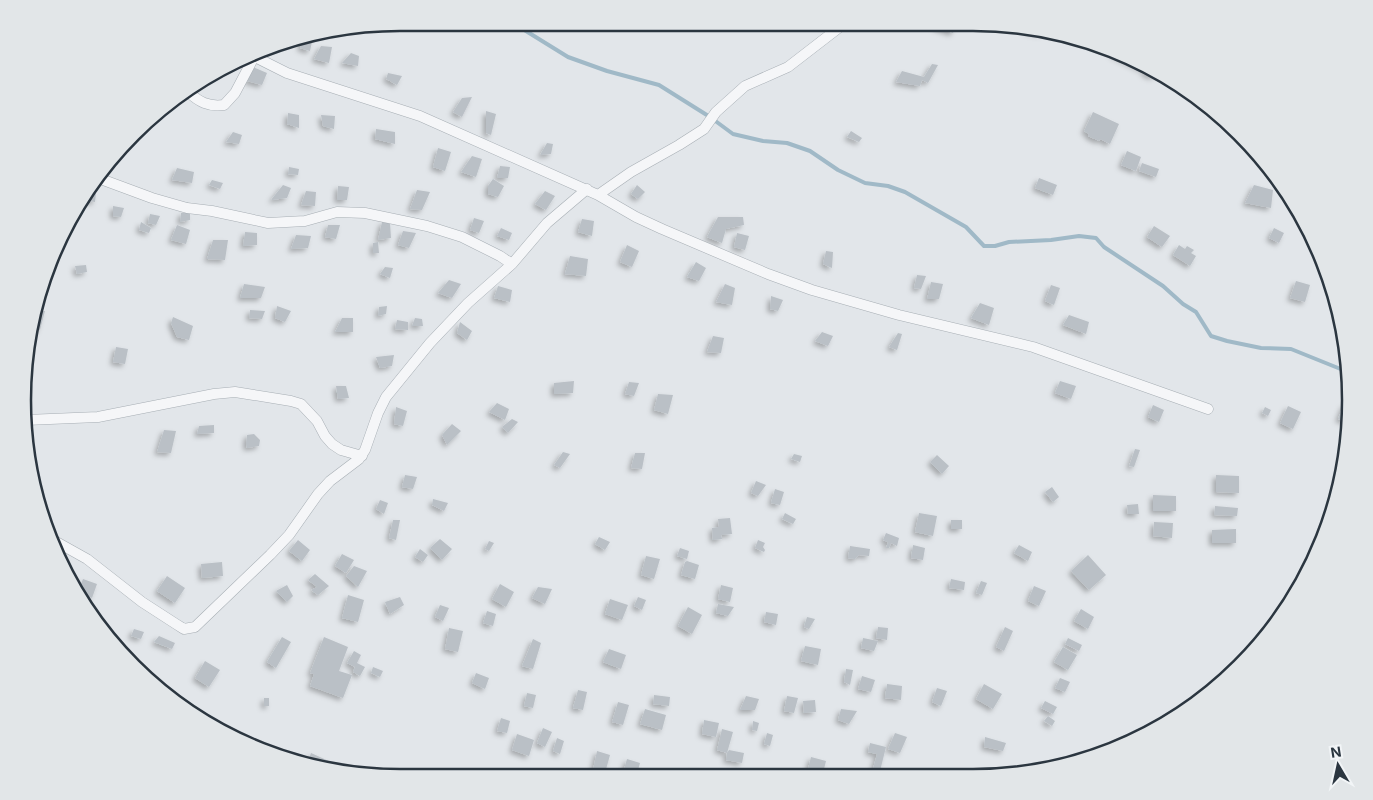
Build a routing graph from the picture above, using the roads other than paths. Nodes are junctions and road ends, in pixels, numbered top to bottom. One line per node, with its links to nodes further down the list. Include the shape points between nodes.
1 (835, 31): 7 (street, via 788,67 744,86 704,128)
2 (258, 59): 6 (street, via 306,80 420,116)
3 (250, 63): 4 (street, via 236,93 224,105 207,105)
4 (192, 96)
5 (104, 180): 8 (street, via 160,201 268,223 305,222 337,212 365,213 462,237)
6 (587, 189): 7 (street); 8 (street, via 547,224)
7 (598, 195): 9 (street, via 662,229 812,290 1033,347)
8 (512, 264): 11 (street, via 451,320 395,385 378,412)
9 (1208, 410)
10 (32, 420): 11 (street, via 98,417 235,392 300,404 332,444)
11 (362, 456): 12 (street, via 318,494 270,556 190,629 184,629 142,602 87,559)
12 (60, 544)

